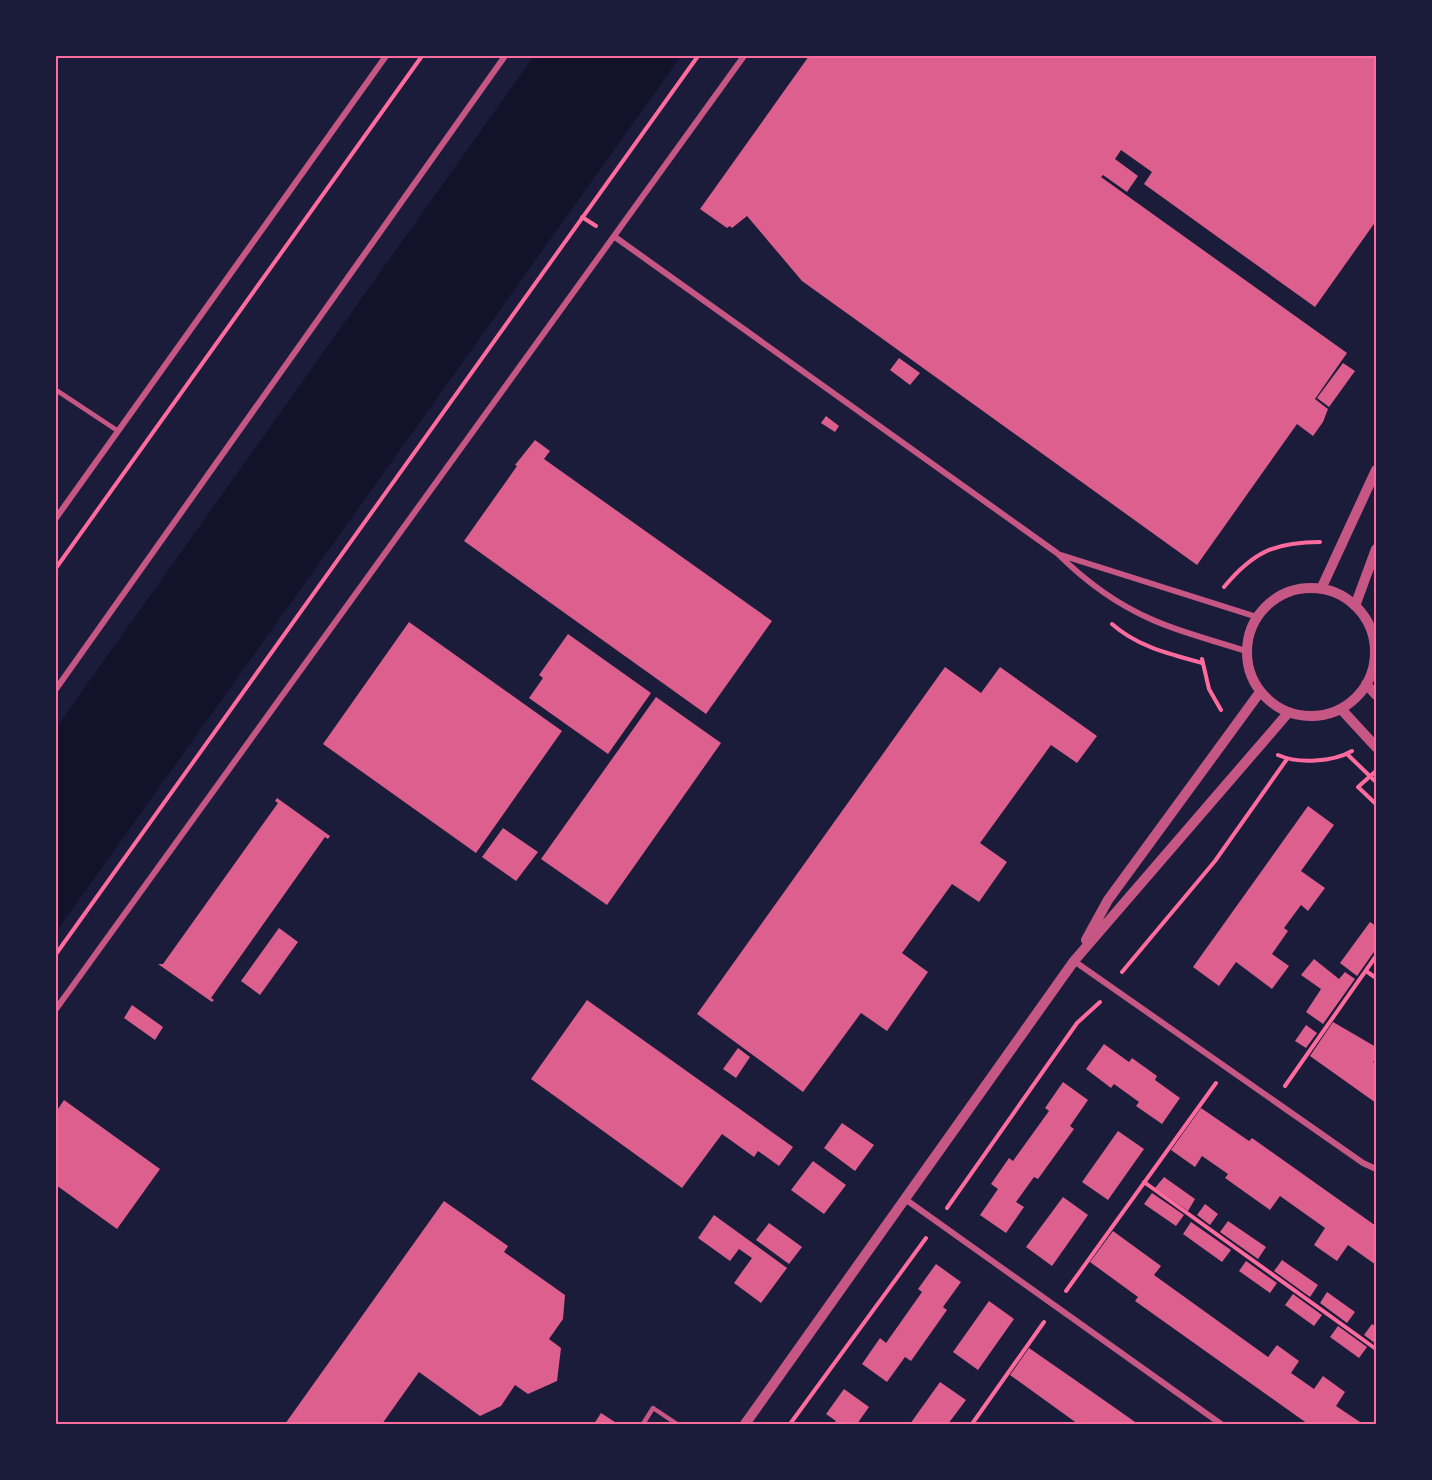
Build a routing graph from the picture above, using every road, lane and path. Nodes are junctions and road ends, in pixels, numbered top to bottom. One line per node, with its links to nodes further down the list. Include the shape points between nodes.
1 (386, 56): 8 (street)
2 (422, 56): 13 (path)
3 (505, 56): 19 (street)
4 (698, 56): 30 (path)
5 (744, 56): 6 (street)
6 (615, 237): 12 (street); 36 (street)
7 (56, 390): 8 (lane)
8 (118, 431): 10 (street)
9 (1377, 470): 14 (street)
10 (56, 518)
11 (1377, 549): 15 (street)
12 (1057, 554): 16 (street); 17 (street, via 1078,574 1153,620)
13 (56, 568)
14 (1322, 589): 15 (street); 16 (street, via 1297,589 1275,599)
15 (1355, 606): 18 (street, via 1368,623 1374,643 1373,664)
16 (1257, 617): 17 (street)
17 (1246, 651): 20 (street, via 1250,672)
18 (1366, 684): 21 (street); 22 (street)
19 (56, 689)
20 (1260, 692): 23 (street); 32 (street, via 1108,900)
21 (1377, 695)
22 (1341, 709): 23 (street, via 1315,717); 24 (street)
23 (1288, 712): 32 (street)
24 (1374, 744): 25 (path)
25 (1347, 754): 27 (path); 35 (path, via 1317,760 1287,759 1215,861)
26 (1377, 771): 27 (path)
27 (1371, 776): 28 (path); 29 (path, via 1358,787)
28 (1377, 782)
29 (1377, 804)
30 (56, 954)
31 (1377, 956): 33 (path)
32 (1074, 962): 35 (street); 41 (street)
33 (1366, 971): 34 (path); 38 (path)
34 (1377, 978)
35 (1111, 987): 37 (street); 42 (path, via 1077,1023)
36 (56, 1009)
37 (1226, 1069): 38 (street); 40 (path)
38 (1273, 1102): 39 (street, via 1363,1163)
39 (1377, 1168)
40 (1144, 1182): 43 (path); 44 (path)
41 (905, 1199): 42 (street); 47 (street)
42 (937, 1222): 43 (street); 48 (path)
43 (1054, 1307): 49 (path); 50 (street)
44 (1377, 1349)
45 (643, 1425): 46 (lane, via 653,1408)
46 (676, 1425)
47 (745, 1425)
48 (790, 1425)
49 (972, 1425)
50 (1221, 1425)

